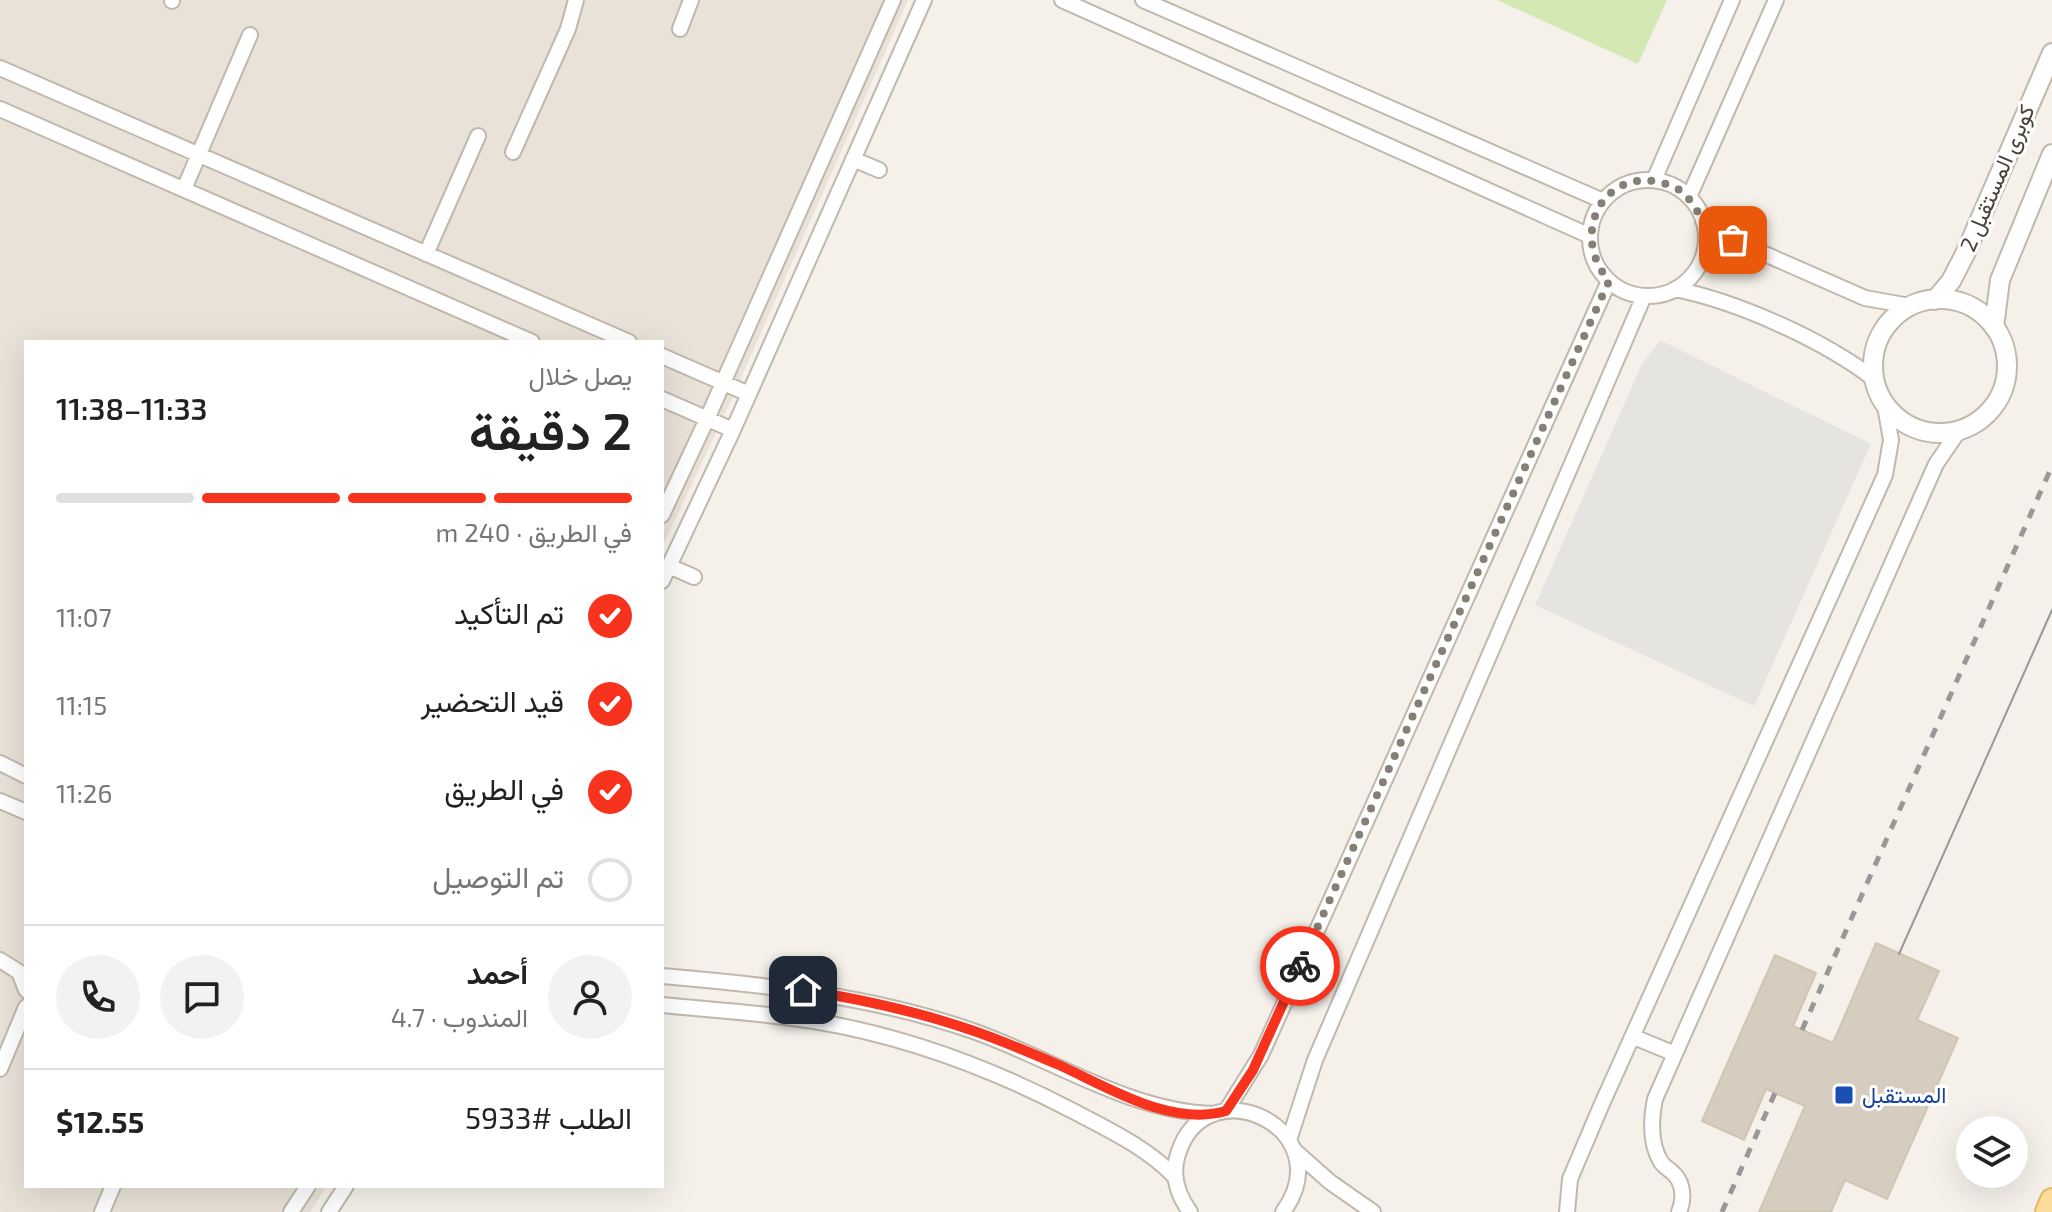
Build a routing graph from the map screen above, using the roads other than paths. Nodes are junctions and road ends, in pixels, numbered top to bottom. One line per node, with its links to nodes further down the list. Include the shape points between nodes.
1 (576, 0): 15 (street)
2 (691, 0): 9 (street)
3 (893, 0): 37 (street)
4 (924, 0): 18 (street)
5 (1062, 0): 25 (street)
6 (1143, 0): 23 (street)
7 (1732, 0): 20 (street)
8 (1776, 0): 22 (street)
9 (680, 29)
10 (250, 35): 17 (street)
11 (2052, 53): 30 (street, كوبرى المستقبل 2, via 1965,254)
12 (0, 68): 17 (street)
13 (0, 109): 21 (street)
14 (478, 136): 26 (street)
15 (513, 152)
16 (2052, 154): 32 (street, كوبرى المستقبل 2, via 2000,280)
17 (199, 155): 21 (street); 26 (street)
18 (853, 159): 19 (street); 38 (street)
19 (879, 170)
20 (1654, 180): 22 (street); 23 (street, via 1626,185)
21 (184, 189): 33 (street)
22 (1689, 197): 24 (street)
23 (1603, 201): 25 (street)
24 (1703, 221): 28 (street, via 1704,253 1688,280); 31 (street, via 1733,240 1865,298)
25 (1590, 236): 27 (street, via 1598,268)
26 (426, 254): 34 (street)
27 (1609, 281): 29 (street); 60 (street, via 1261,1055)
28 (1675, 289): 29 (street); 36 (street, via 1707,296 1827,347)
29 (1644, 296): 61 (street, via 1315,1060)
30 (1935, 300): 31 (street); 32 (street, via 1968,305)
31 (1910, 306): 36 (street, via 1888,323 1877,342)
32 (1994, 327): 42 (street, via 2006,355 2006,377 1985,416)
33 (527, 340)
34 (624, 340)
35 (664, 357): 37 (street)
36 (1874, 379): 40 (street)
37 (723, 383): 38 (street); 41 (street)
38 (749, 394): 43 (street)
39 (664, 400): 41 (street)
40 (1885, 406): 42 (street, via 1922,431); 57 (street, via 1891,440 1885,475)
41 (707, 419): 43 (street); 44 (street)
42 (1960, 429): 58 (street, via 1936,464)
43 (733, 430): 45 (street)
44 (664, 511)
45 (669, 566): 46 (street); 47 (street)
46 (664, 577)
47 (694, 577)
48 (0, 763): 49 (street)
49 (24, 775)
50 (0, 801): 51 (street)
51 (24, 811)
52 (0, 960): 54 (street, via 19,972)
53 (664, 976): 60 (street, via 787,987 882,1005 1004,1042 1155,1107)
54 (24, 985)
55 (664, 1005): 62 (street, via 814,1021 935,1051 1022,1085 1123,1137)
56 (24, 1012): 59 (street)
57 (1634, 1037): 58 (street); 73 (street, via 1574,1168)
58 (1675, 1054): 74 (street, via 1655,1099 1652,1129 1662,1165 1677,1177 1682,1191)
59 (0, 1069)
60 (1220, 1112): 61 (street, via 1262,1115); 62 (street, via 1200,1122 1180,1146)
61 (1292, 1146): 71 (street, via 1297,1182); 72 (street)
62 (1175, 1177): 67 (street)
63 (112, 1188): 68 (street)
64 (307, 1188): 69 (street)
65 (345, 1188): 70 (street)
66 (2052, 1200): 75 (main road)
67 (1185, 1209)
68 (102, 1212)
69 (291, 1212)
70 (329, 1212)
71 (1283, 1212)
72 (1373, 1212)
73 (1567, 1212)
74 (1679, 1212)
75 (2047, 1212)

